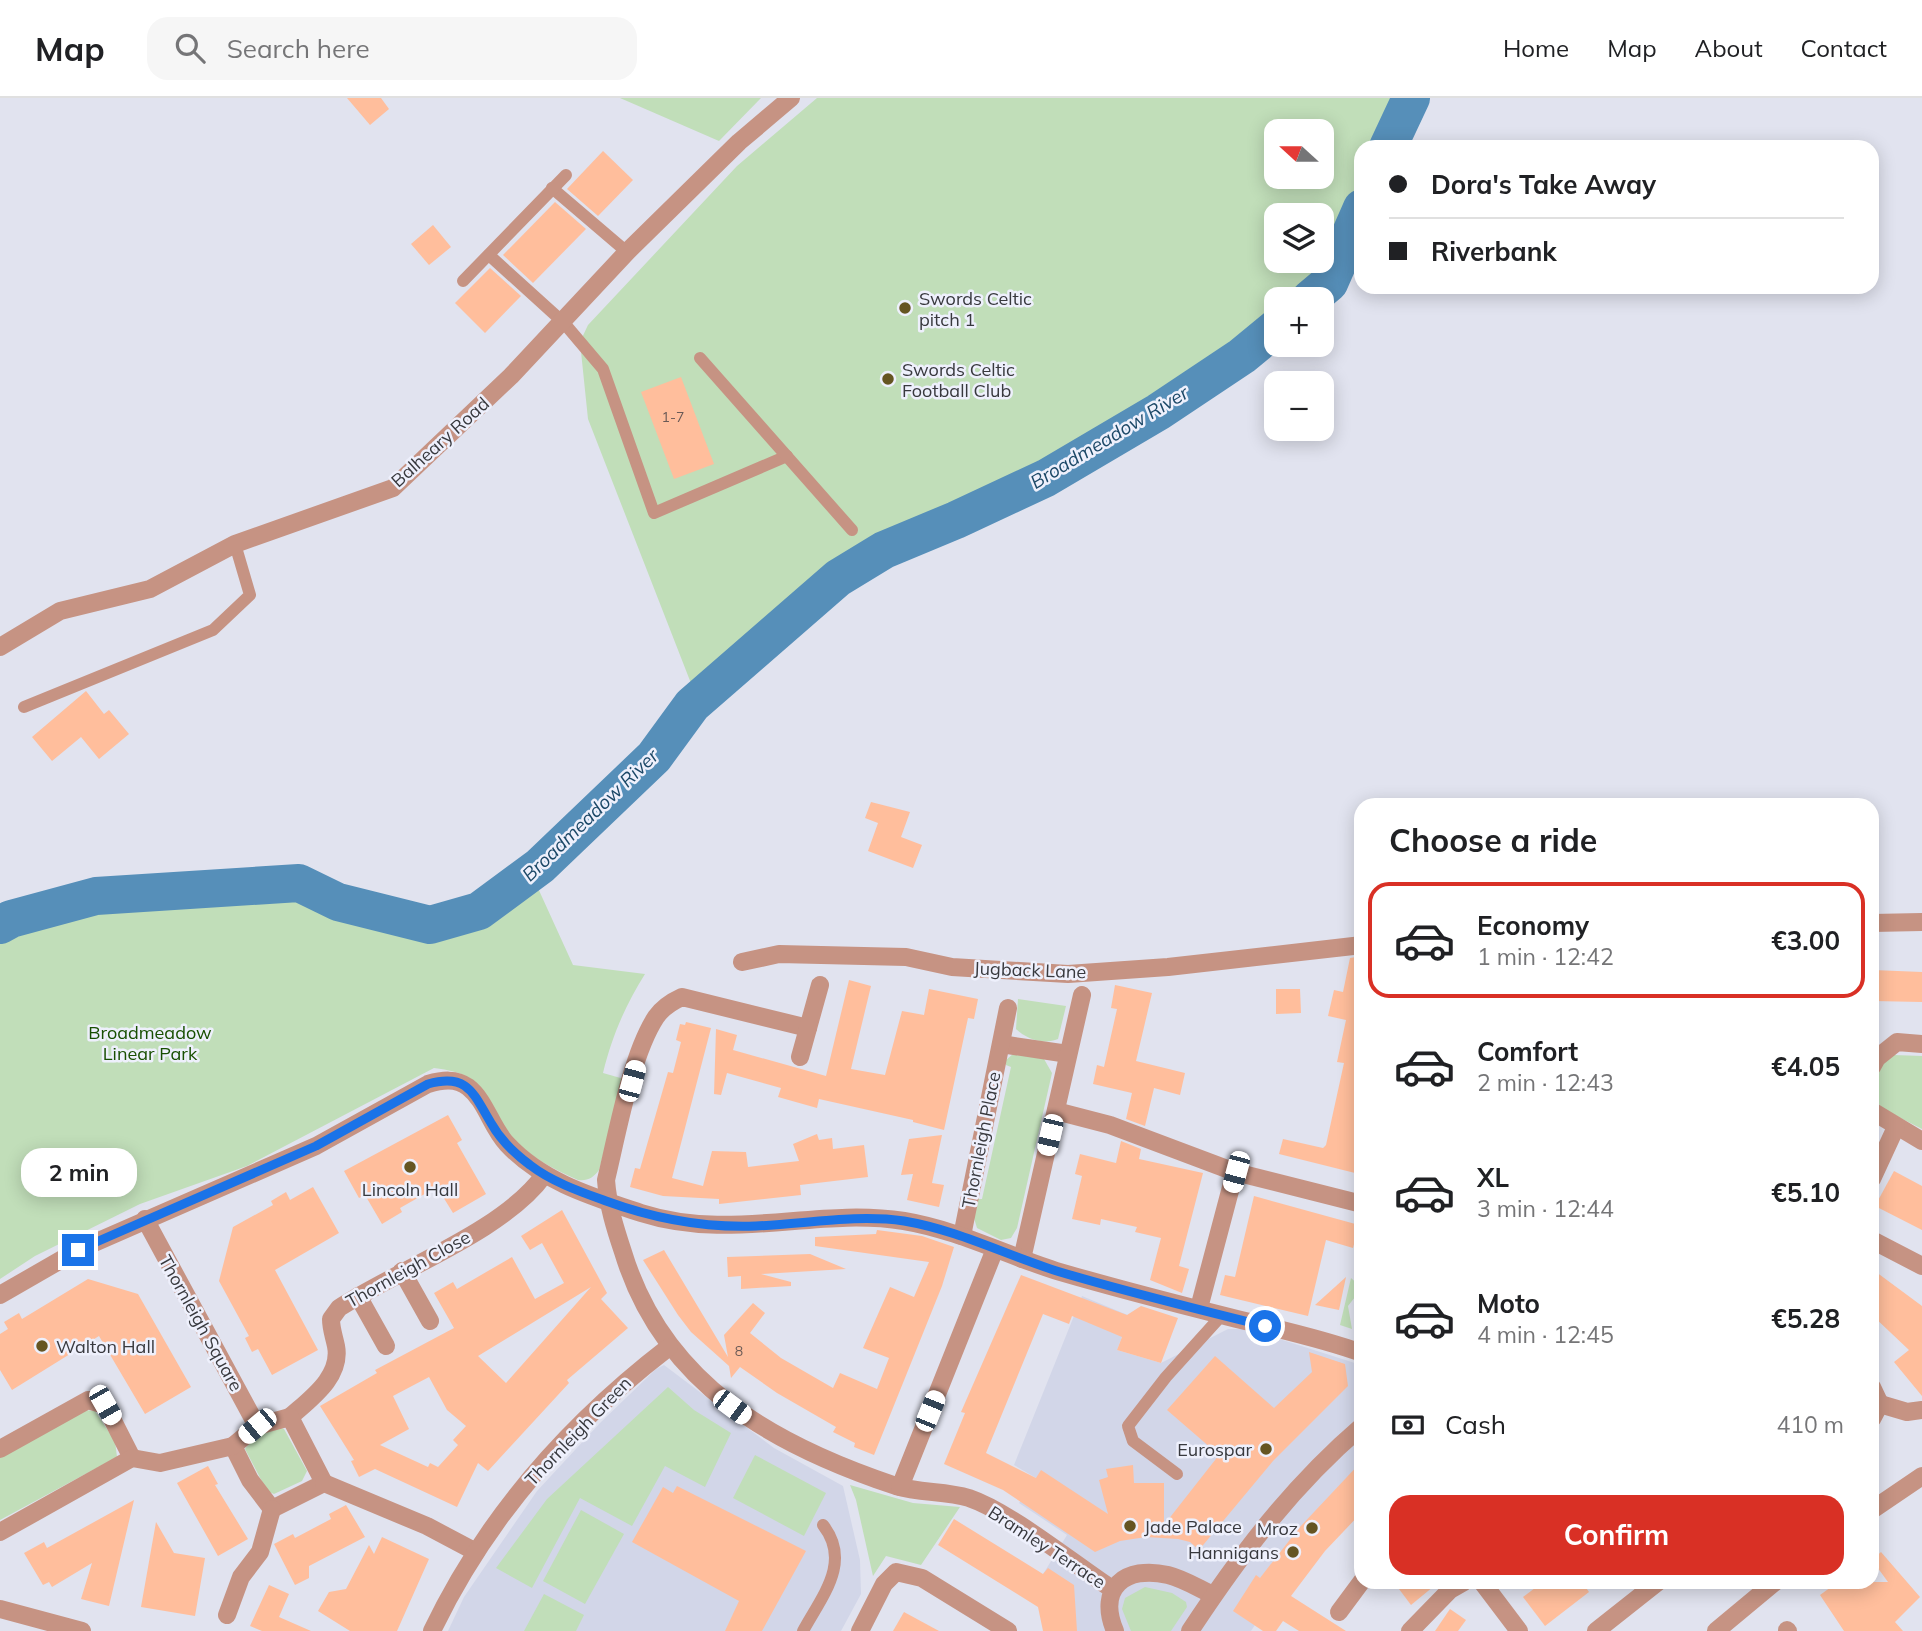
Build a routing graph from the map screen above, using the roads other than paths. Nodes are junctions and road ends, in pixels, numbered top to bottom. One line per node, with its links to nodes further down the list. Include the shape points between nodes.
1 (791, 98): 4 (street, Balheary Road, via 739,142)
2 (566, 175): 3 (lane)
3 (552, 188): 4 (lane); 5 (lane)
4 (627, 252): 7 (street, Balheary Road)
5 (489, 255): 6 (lane); 7 (lane)
6 (463, 281)
7 (564, 323): 9 (lane, via 603,369 654,513); 11 (street, Balheary Road, via 393,488)
8 (700, 358): 9 (lane)
9 (787, 456): 10 (lane)
10 (852, 530)
11 (235, 544): 12 (street, Balheary Road, via 150,589 60,611); 13 (lane, via 250,595 212,629)
12 (0, 647)
13 (24, 707)
14 (1922, 922): 15 (street)
15 (1879, 923)
16 (1354, 946): 17 (street, Jugback Lane, via 1068,974 952,967 906,957 779,954)
17 (742, 962)
18 (820, 985): 21 (street)
19 (1082, 995): 24 (street)
20 (1008, 1008): 22 (street, Thornleigh Place)
21 (808, 1028): 26 (street); 34 (street, via 703,1001 682,998 669,1003 656,1016 639,1055 606,1180)
22 (1001, 1044): 24 (street); 37 (street, Thornleigh Place)
23 (1922, 1044): 25 (street, via 1897,1042)
24 (1068, 1055): 27 (street)
25 (1879, 1056)
26 (800, 1057)
27 (1056, 1111): 32 (street); 40 (street)
28 (1879, 1116): 29 (street)
29 (1896, 1127): 30 (street); 31 (street)
30 (1922, 1141)
31 (1879, 1164)
32 (1236, 1172): 35 (street); 45 (street)
33 (544, 1175): 34 (street); 36 (street, via 507,1144 467,1086 445,1079 316,1146); 42 (street, Thornleigh Close, via 515,1206)
34 (607, 1202): 37 (street, via 699,1226 869,1219 903,1221); 49 (street, Bramley Terrace, via 639,1296)
35 (1354, 1202)
36 (145, 1219): 43 (street, via 78,1250); 54 (street, Thornleigh Square)
37 (962, 1236): 39 (street)
38 (1879, 1244): 41 (street)
39 (995, 1249): 40 (street); 62 (street)
40 (1022, 1259): 45 (street)
41 (1922, 1266)
42 (402, 1271): 44 (street, Thornleigh Close); 47 (street)
43 (0, 1295)
44 (358, 1296): 48 (street); 53 (street, Thornleigh Close, via 331,1319 337,1360 333,1372)
45 (1199, 1308): 46 (street)
46 (1222, 1315): 50 (street); 59 (lane, via 1129,1426 1133,1441)
47 (430, 1321)
48 (386, 1346)
49 (669, 1347): 62 (street, Bramley Terrace, via 711,1390 754,1423 830,1463); 67 (street, Thornleigh Green, via 629,1377 555,1450)
50 (1354, 1351)
51 (1922, 1410): 52 (street)
52 (1879, 1411)
53 (290, 1417): 54 (street); 61 (street)
54 (257, 1426): 56 (street)
55 (1354, 1433): 74 (street, via 1275,1510)
56 (233, 1446): 58 (street, via 160,1463); 64 (street)
57 (0, 1449): 58 (street, via 88,1400 97,1400 105,1405)
58 (132, 1458): 66 (street)
59 (1177, 1474)
60 (1922, 1476): 63 (street)
61 (324, 1483): 64 (street); 67 (street)
62 (900, 1487): 68 (street, Bramley Terrace, via 969,1498)
63 (1879, 1505)
64 (272, 1509): 77 (street, via 260,1552 241,1577)
65 (823, 1525): 82 (lane, via 832,1536 837,1561)
66 (0, 1532)
67 (476, 1552): 81 (street, Thornleigh Green)
68 (1112, 1589): 74 (street, via 1127,1577 1165,1574); 85 (street, via 1108,1605)
69 (1356, 1589): 76 (street)
70 (1448, 1589): 79 (street)
71 (1487, 1589): 87 (street)
72 (1649, 1589): 88 (street)
73 (1767, 1589): 89 (street)
74 (1213, 1595): 86 (street)
75 (0, 1609): 78 (street)
76 (1339, 1612)
77 (228, 1615)
78 (63, 1629): 80 (street)
79 (1412, 1630)
80 (82, 1631)
81 (432, 1631)
82 (803, 1631)
83 (860, 1631): 84 (street, via 884,1584 896,1572 922,1578)
84 (1008, 1631)
85 (1115, 1631)
86 (1190, 1631)
87 (1519, 1631)
88 (1596, 1631)
89 (1716, 1631)

